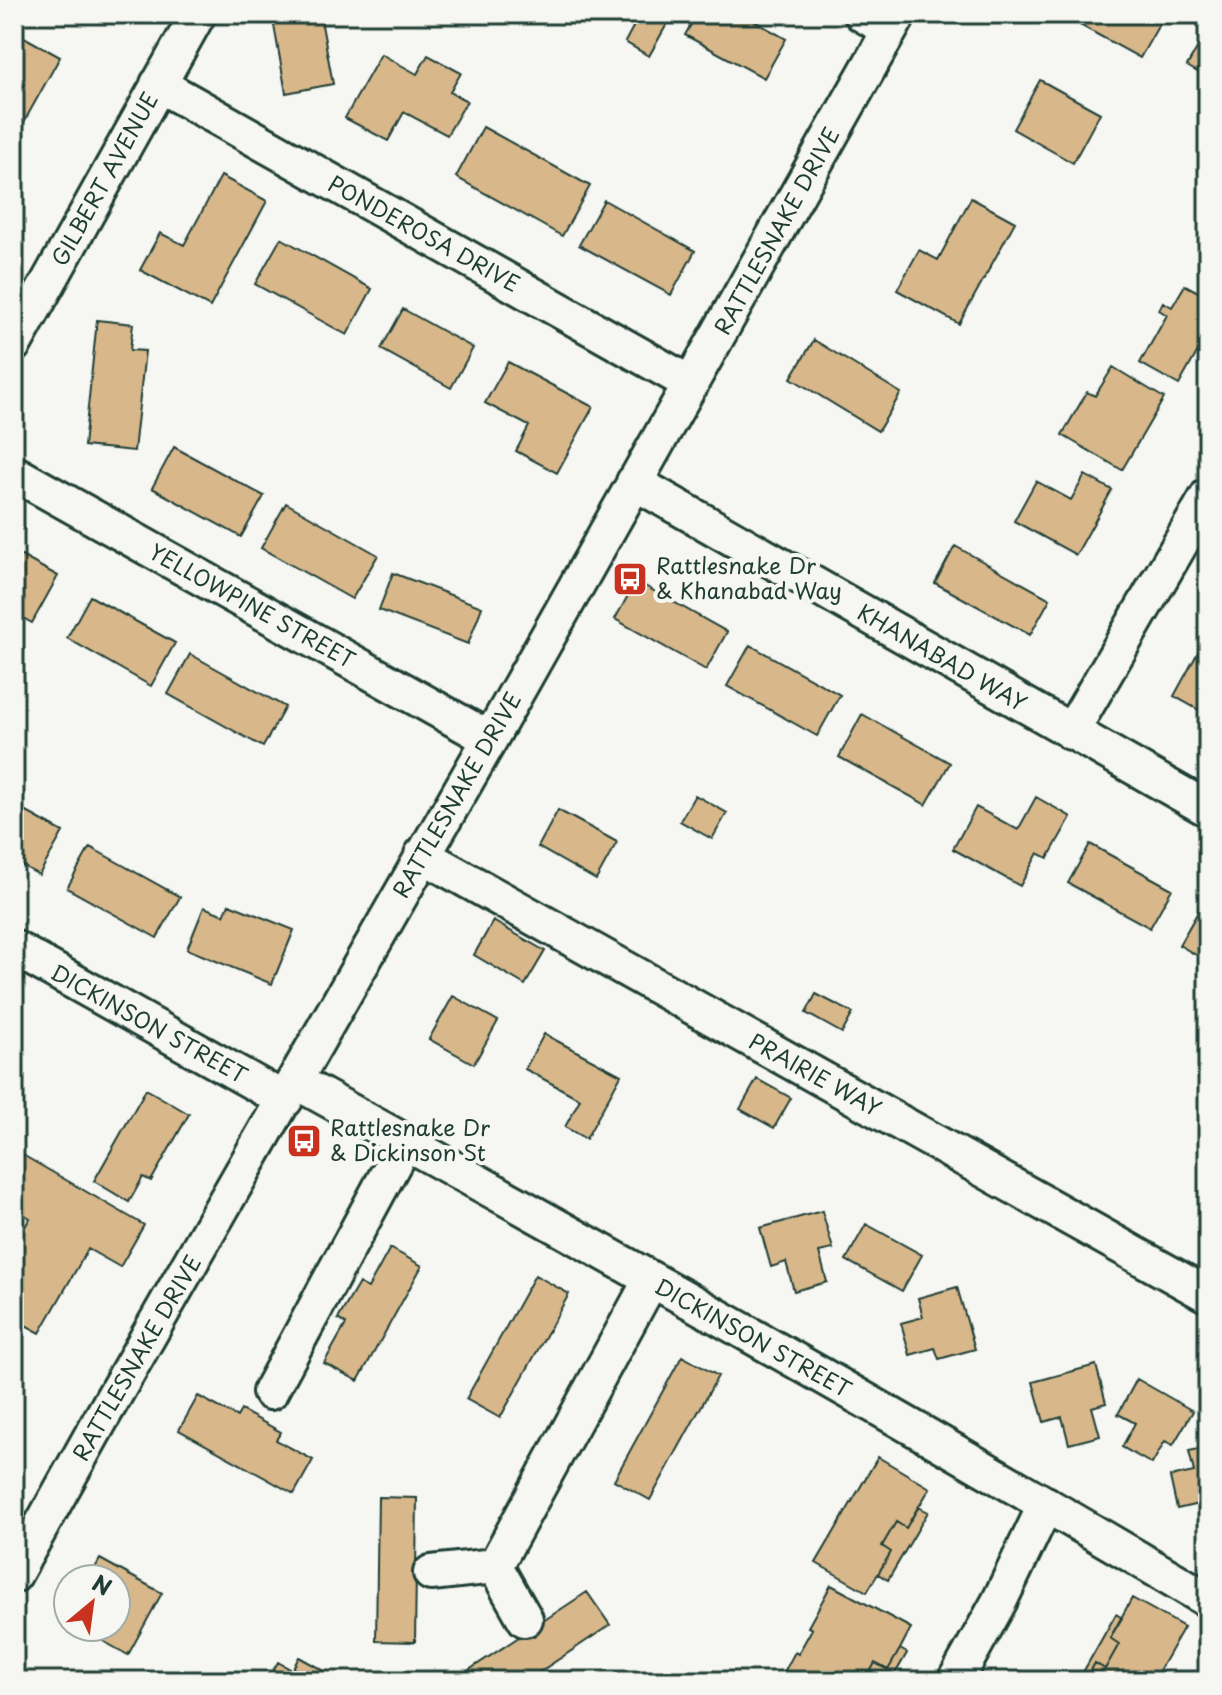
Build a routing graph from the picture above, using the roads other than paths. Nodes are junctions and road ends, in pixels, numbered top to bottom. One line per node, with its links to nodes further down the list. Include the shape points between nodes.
1 (198, 14): 3 (street, GILBERT AVENUE)
2 (884, 19): 5 (street, RATTLESNAKE DRIVE)
3 (158, 84): 4 (street, GILBERT AVENUE); 5 (street, PONDEROSA DRIVE)
4 (14, 344)
5 (691, 384): 7 (street, RATTLESNAKE DRIVE)
6 (14, 473): 10 (street, YELLOWPINE STREET)
7 (634, 482): 9 (street, KHANABAD WAY); 10 (street, RATTLESNAKE DRIVE)
8 (1208, 496): 9 (street)
9 (1071, 732): 11 (street, KHANABAD WAY)
10 (490, 739): 12 (street, RATTLESNAKE DRIVE)
11 (1208, 809)
12 (422, 855): 14 (street, RATTLESNAKE DRIVE); 17 (street, PRAIRIE WAY)
13 (14, 948): 14 (street, DICKINSON STREET)
14 (290, 1091): 15 (street, DICKINSON STREET); 22 (street, RATTLESNAKE DRIVE)
15 (405, 1142): 16 (street, DICKINSON STREET); 18 (street)
16 (651, 1280): 19 (street, DICKINSON STREET); 20 (street)
17 (1208, 1295)
18 (270, 1392)
19 (1046, 1504): 23 (street, DICKINSON STREET); 25 (street)
20 (495, 1566): 21 (street); 24 (street)
21 (431, 1573)
22 (14, 1575)
23 (1208, 1600)
24 (525, 1619)
25 (955, 1681)

